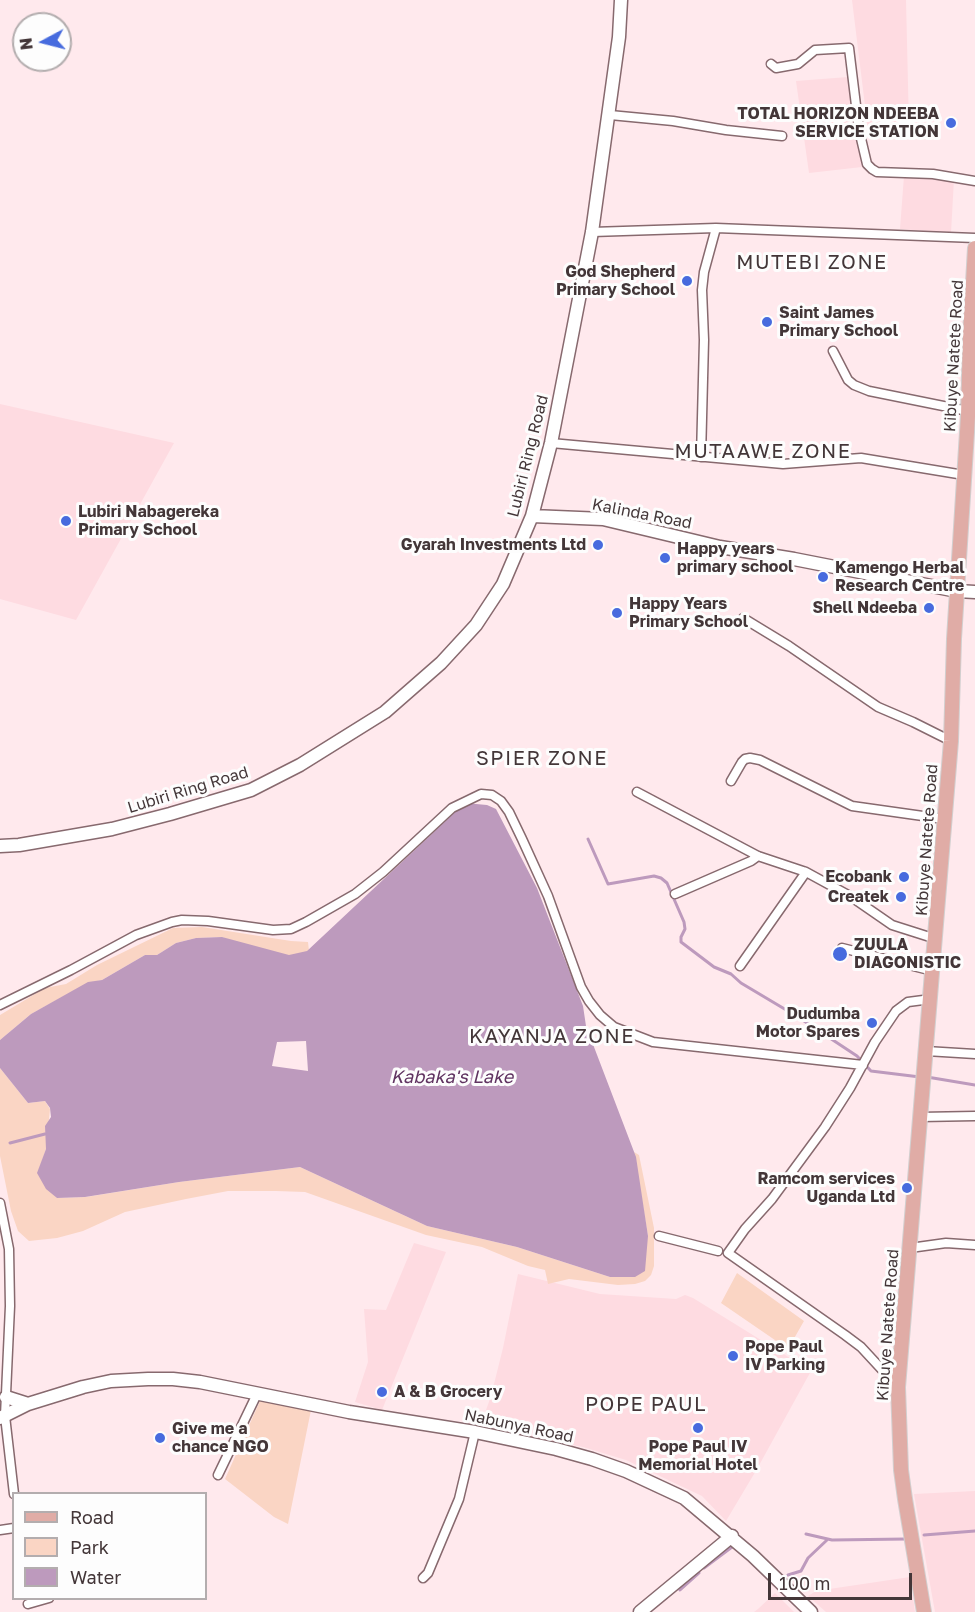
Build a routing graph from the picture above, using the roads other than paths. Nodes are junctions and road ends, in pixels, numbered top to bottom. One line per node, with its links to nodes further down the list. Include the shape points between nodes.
1 (621, 0): 3 (main road, Lubiri Ring Road)
2 (771, 64): 5 (street, via 776,68 798,64 814,50 849,48 867,164 877,172 933,174)
3 (610, 115): 4 (street); 7 (main road, Lubiri Ring Road)
4 (782, 136)
5 (975, 181)
6 (716, 228): 7 (street); 8 (street); 14 (street, via 702,290)
7 (592, 232): 13 (main road, Lubiri Ring Road)
8 (975, 238)
9 (975, 248): 10 (main road, Kibuye Natete Road)
10 (974, 299): 12 (main road, Kibuye Natete Road)
11 (833, 351): 12 (street, via 854,385)
12 (968, 411): 15 (main road, Kibuye Natete Road)
13 (551, 443): 14 (street); 16 (main road, Lubiri Ring Road)
14 (701, 457): 15 (street, via 783,464 861,458)
15 (964, 475): 17 (main road, Kibuye Natete Road)
16 (532, 516): 17 (main road, Kalinda Road, via 603,519 720,547); 24 (main road, Lubiri Ring Road, via 503,584 476,625 441,663 385,712 300,765 251,790 112,829)
17 (957, 591): 18 (main road, Kalinda Road); 20 (main road, Kibuye Natete Road)
18 (975, 592)
19 (743, 618): 20 (street, via 878,708)
20 (951, 741): 23 (main road, Kibuye Natete Road)
21 (731, 781): 23 (street, via 742,762 750,758 852,806)
22 (637, 792): 25 (street)
23 (944, 819): 28 (main road, Kibuye Natete Road)
24 (0, 846)
25 (758, 856): 26 (street); 27 (street)
26 (806, 872): 28 (street, via 891,925); 30 (street)
27 (675, 894)
28 (936, 939): 31 (main road, Kibuye Natete Road)
29 (842, 948): 31 (street)
30 (740, 966)
31 (933, 971): 32 (main road, Kibuye Natete Road)
32 (931, 999): 34 (main road, Kibuye Natete Road); 36 (street, via 908,1002 896,1011)
33 (0, 1005): 36 (street, via 136,935 172,922 208,921 273,930 299,926 355,894 452,808 481,794 501,801 518,830 582,987 606,1021 653,1042)
34 (926, 1051): 35 (street); 38 (main road, Kibuye Natete Road)
35 (975, 1054)
36 (863, 1065): 44 (street, via 803,1159 728,1253 861,1347)
37 (975, 1116): 38 (street)
38 (920, 1117): 42 (main road, Kibuye Natete Road)
39 (0, 1203): 46 (street, via 9,1249)
40 (659, 1236): 43 (street)
41 (975, 1245): 42 (street, via 946,1243)
42 (910, 1248): 44 (main road, Kibuye Natete Road)
43 (718, 1251)
44 (898, 1387): 58 (main road, Kibuye Natete Road, via 904,1499)
45 (257, 1394): 47 (main road, Nabunya Road, via 200,1382 148,1379 83,1387); 49 (main road, Nabunya Road); 50 (street)
46 (6, 1397): 47 (main road); 48 (street)
47 (28, 1404): 48 (main road, Nabunya Road)
48 (3, 1417): 51 (street)
49 (475, 1432): 52 (main road, Nabunya Road, via 556,1449 626,1471 684,1498); 53 (street, via 459,1499)
50 (218, 1475)
51 (14, 1492)
52 (732, 1536): 56 (main road); 57 (main road, Nabunya Road)
53 (423, 1578)
54 (46, 1600): 55 (street)
55 (28, 1605)
56 (640, 1612)
57 (811, 1612)
58 (924, 1612)

